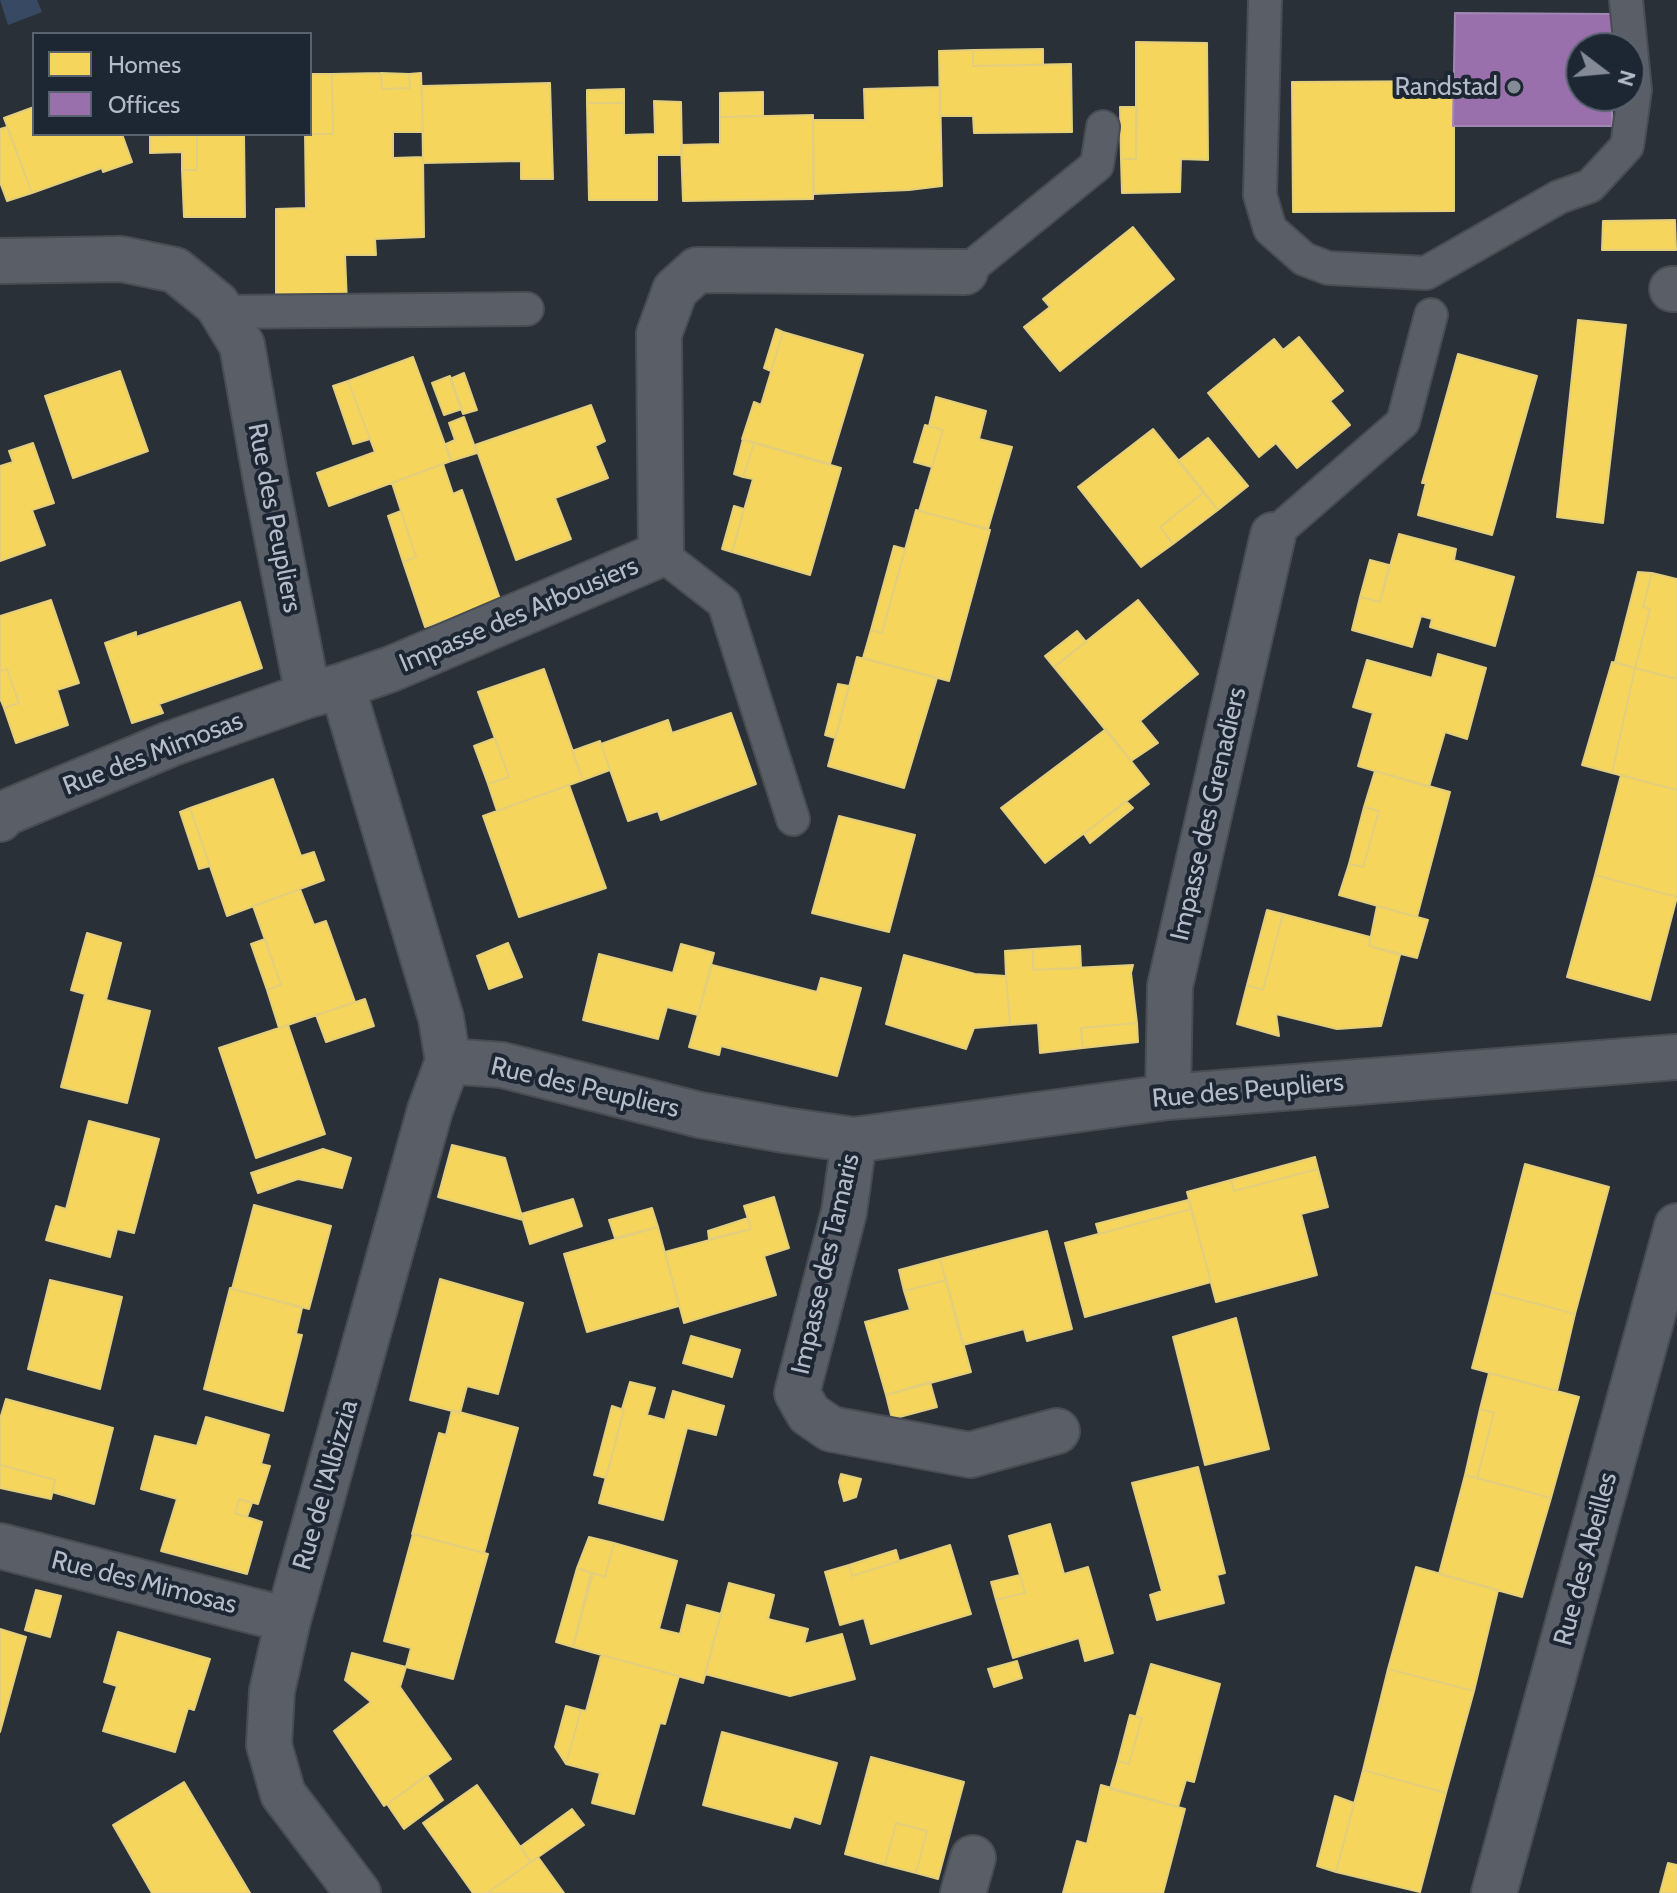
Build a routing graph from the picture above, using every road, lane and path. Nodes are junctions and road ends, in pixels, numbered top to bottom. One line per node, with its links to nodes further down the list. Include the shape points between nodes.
1 (1265, 0): 2 (lane, via 1260,195 1270,229 1304,259 1328,268 1426,273 1559,197 1590,186 1627,146 1635,90)
2 (1626, 0)
3 (1103, 127): 5 (lane, via 1097,165)
4 (0, 261): 7 (street, Rue des Peupliers, via 121,259 175,270)
5 (965, 272): 10 (street, Impasse des Arbousiers, via 697,270 675,290 659,334)
6 (527, 309): 7 (lane)
7 (221, 312): 11 (street, Rue des Peupliers, via 242,345 267,486)
8 (1431, 315): 9 (lane, via 1403,422)
9 (1273, 535): 16 (street, Impasse des Grenadiers, via 1170,986)
10 (661, 554): 11 (street, Impasse des Arbousiers, via 391,669); 13 (lane, via 724,603)
11 (325, 690): 12 (street, Rue des Mimosas, via 170,744); 15 (street, Rue des Peupliers, via 441,1018)
12 (0, 819)
13 (793, 819)
14 (1677, 1057): 16 (street, Rue des Peupliers)
15 (448, 1061): 17 (street, Rue des Peupliers, via 502,1065 700,1115); 21 (street, Rue de l'Albizzia)
16 (1168, 1097): 17 (street, Rue des Peupliers)
17 (854, 1140): 19 (street, Impasse des Tamaris, via 844,1212 797,1393 809,1414 831,1429 970,1455)
18 (1677, 1226): 23 (street, Rue des Abeilles)
19 (1057, 1431)
20 (0, 1546): 21 (street, Rue des Mimosas)
21 (288, 1620): 22 (street, Rue de l'Albizzia, via 272,1691 269,1745 283,1794)
22 (358, 1893)
23 (1494, 1893)

